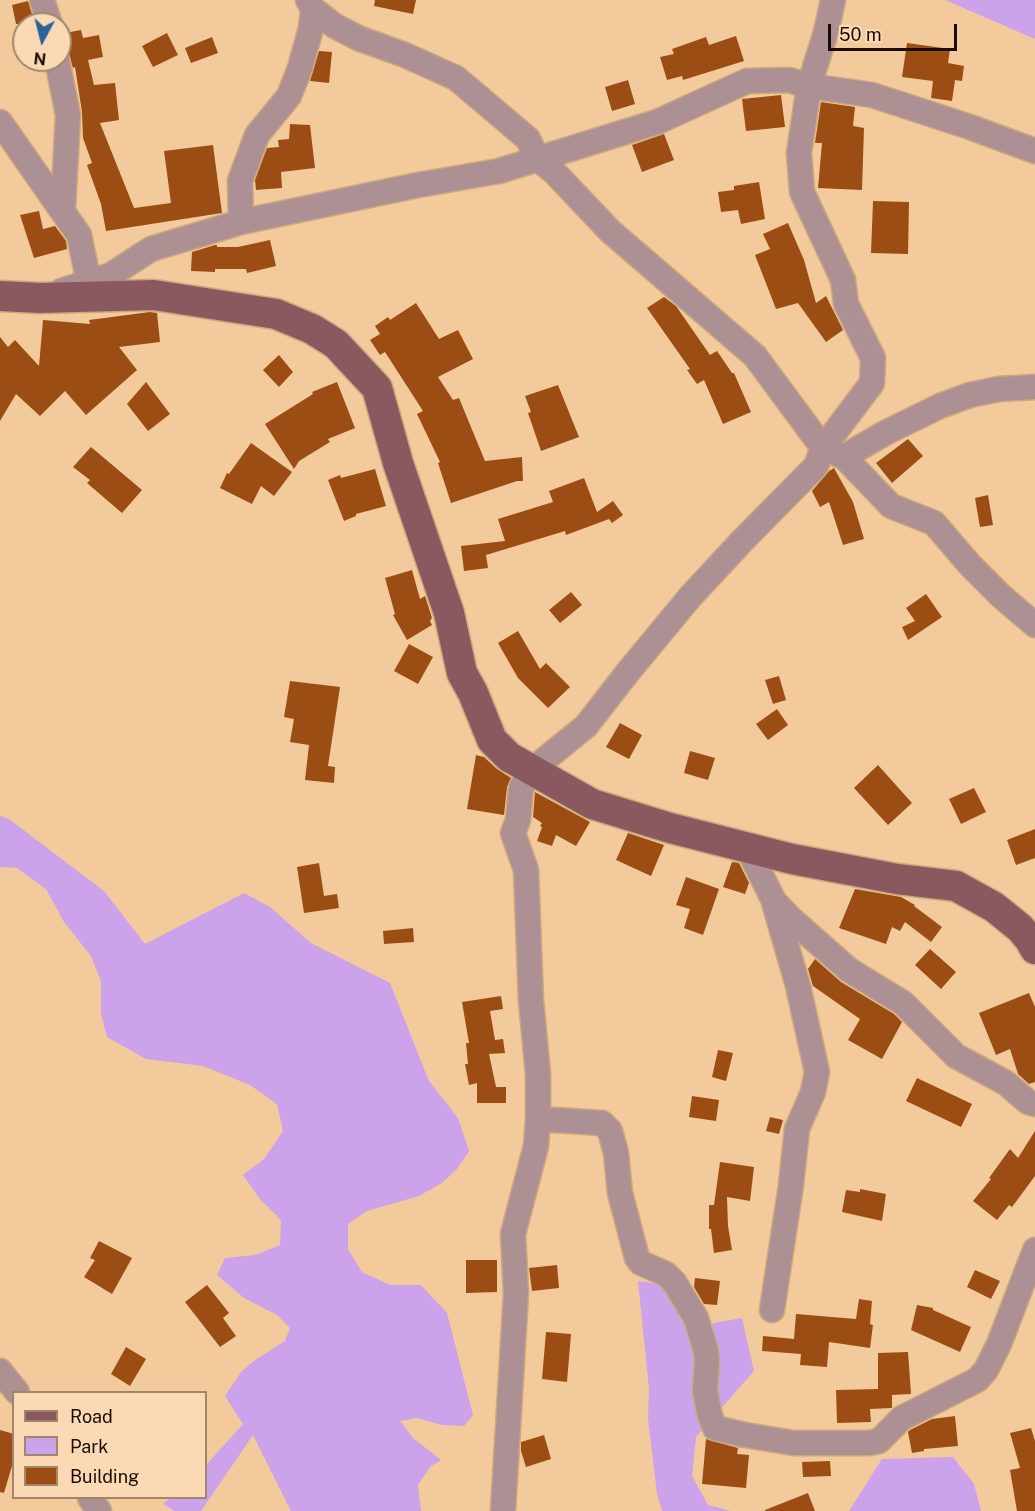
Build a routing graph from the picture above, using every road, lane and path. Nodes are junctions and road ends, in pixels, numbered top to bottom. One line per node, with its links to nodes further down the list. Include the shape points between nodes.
1 (833, 0): 4 (street)
2 (311, 4): 7 (street, via 335,26 358,38 456,78 528,139); 9 (street, via 311,28 289,96 256,135 240,181)
3 (59, 72): 8 (street, via 68,115)
4 (808, 86): 6 (street, via 872,96); 7 (street, via 789,80 747,81 657,122); 14 (street, via 799,153 802,192 843,280 846,304 873,358 872,382)
5 (0, 122): 8 (street)
6 (1035, 151)
7 (537, 158): 9 (street, via 499,171); 14 (street, via 610,231 755,356)
8 (63, 209): 10 (street, via 80,235)
9 (241, 222): 10 (street, via 151,249 111,275)
10 (89, 283): 12 (street)
11 (0, 296): 12 (main road)
12 (40, 298): 16 (main road, via 154,296 276,314 336,344 377,388 449,613 462,673 492,740 509,757)
13 (1035, 387): 14 (street, via 970,395)
14 (834, 452): 15 (street, via 891,506 934,523 970,565); 16 (street, via 690,597 586,726)
15 (1035, 625)
16 (533, 769): 17 (main road, via 592,804); 21 (street, via 521,788 513,833 526,870)
17 (748, 849): 18 (street); 19 (main road, via 897,879 956,886 994,907 1020,928)
18 (773, 899): 20 (street, via 849,970 903,1003 956,1056); 23 (street, via 817,1072 797,1129)
19 (1035, 949)
20 (1035, 1104)
21 (537, 1119): 22 (street, via 602,1123 610,1131 620,1193 637,1258 674,1282 696,1318 706,1351 705,1391 715,1428 794,1443 879,1441 902,1418 977,1380 986,1370); 26 (street, via 536,1146 513,1234 516,1293)
22 (1035, 1250)
23 (772, 1310)
24 (0, 1371): 25 (street)
25 (16, 1391)
26 (503, 1511)

